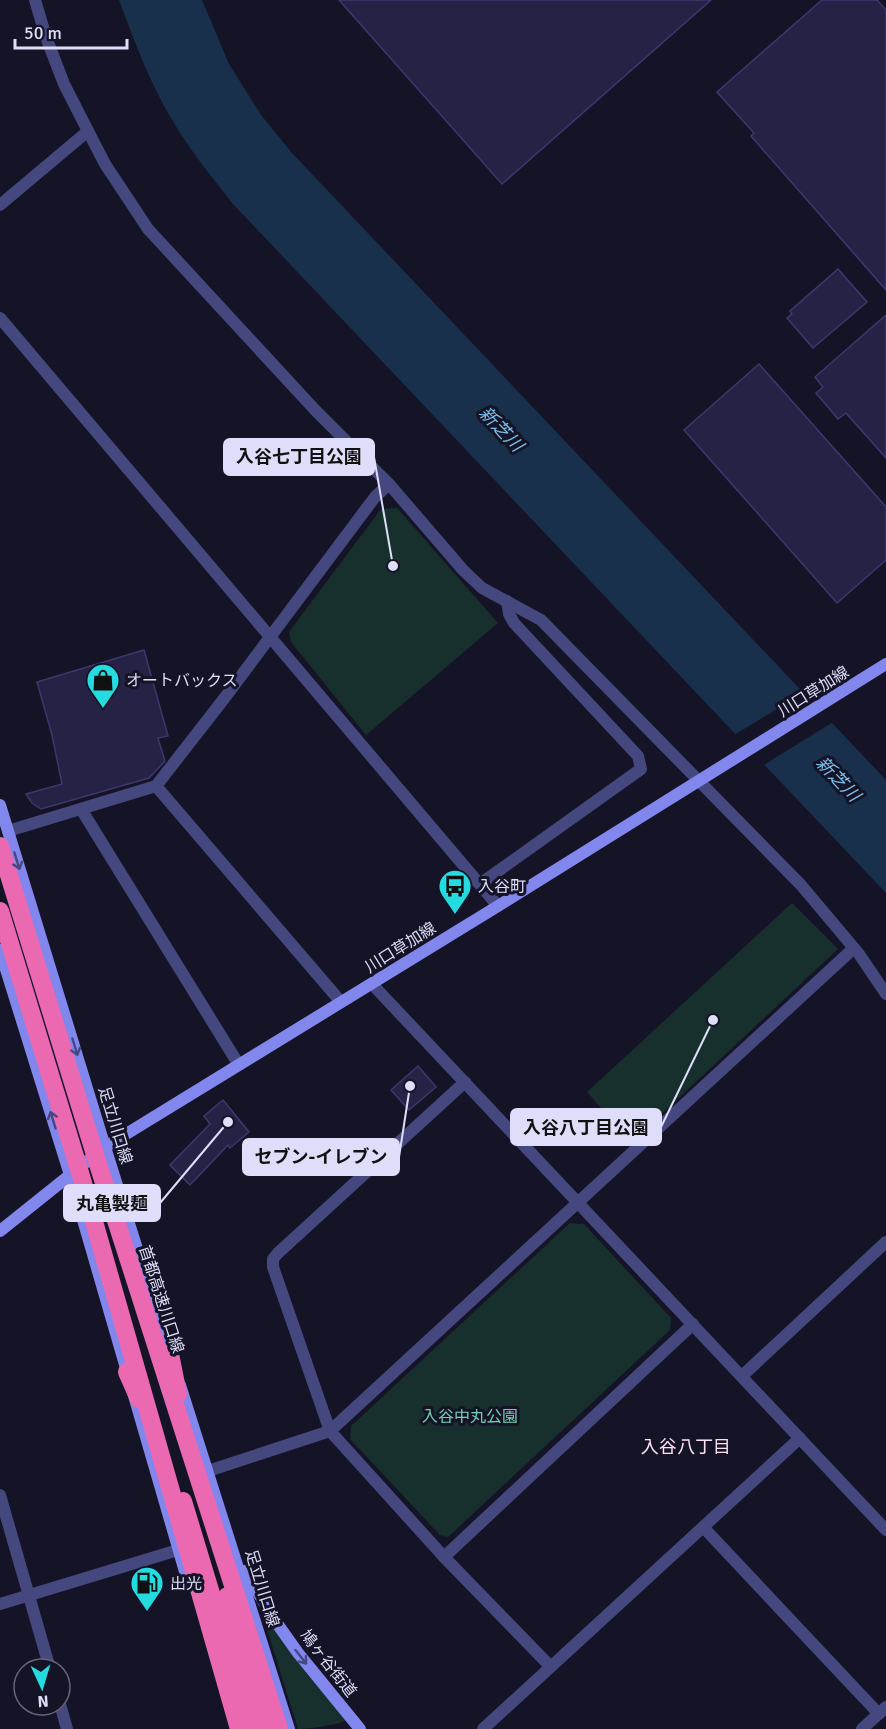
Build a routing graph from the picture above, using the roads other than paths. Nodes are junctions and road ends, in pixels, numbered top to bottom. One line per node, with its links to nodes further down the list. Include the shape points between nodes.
1 (35, 0): 2 (street, via 46,37)
2 (87, 131): 3 (street); 5 (street, via 154,237)
3 (0, 205)
4 (0, 318): 7 (street)
5 (389, 484): 6 (street, via 463,570 482,588); 7 (street, via 375,497)
6 (507, 601): 9 (street, via 541,620); 14 (street, via 514,623 638,756 641,769)
7 (270, 638): 10 (street); 14 (street)
8 (886, 664): 9 (main road, 川口草加線)
9 (699, 780): 15 (main road, 川口草加線); 17 (street, via 801,885)
10 (156, 786): 12 (street); 21 (street)
11 (0, 805): 13 (main road, 足立川口線)
12 (81, 809): 13 (street); 22 (street)
13 (4, 839): 24 (main road, 足立川口線, one-way to 24); 52 (highway, 首都高速川口線, bridge, via 97,1161)
14 (480, 884): 15 (street)
15 (498, 906): 19 (main road, 川口草加線)
16 (0, 911): 49 (highway, bridge, via 81,1176)
17 (854, 948): 20 (street); 26 (street)
18 (0, 950): 25 (main road, one-way to 18)
19 (372, 984): 21 (main road, 川口草加線); 23 (street)
20 (886, 994)
21 (341, 1002): 22 (main road, 川口草加線)
22 (239, 1065): 24 (main road, 川口草加線)
23 (465, 1082): 26 (street); 33 (street, via 273,1259)
24 (105, 1147): 25 (main road, 川口草加線); 30 (main road, 足立川口線)
25 (70, 1175): 27 (main road, 川口草加線); 31 (main road)
26 (578, 1203): 29 (street); 33 (street)
27 (0, 1231)
28 (886, 1242): 32 (street)
29 (693, 1324): 32 (street); 42 (street)
30 (170, 1354): 35 (main road, 足立川口線); 37 (highway)
31 (127, 1372): 37 (highway); 40 (main road)
32 (742, 1376): 34 (street)
33 (330, 1431): 35 (street); 42 (street)
34 (800, 1438): 38 (street); 39 (street)
35 (208, 1471): 41 (main road, 足立川口線)
36 (0, 1495): 43 (street)
37 (190, 1500): 50 (highway); 51 (highway)
38 (703, 1527): 46 (street); 47 (street)
39 (886, 1530)
40 (178, 1550): 43 (street); 48 (main road)
41 (235, 1555): 53 (main road, 足立川口線); 54 (main road, 鳩ヶ谷街道, one-way to 54, via 298,1653)
42 (444, 1557): 46 (street)
43 (29, 1595): 44 (street); 45 (street)
44 (0, 1604)
45 (47, 1657)
46 (550, 1666): 55 (street)
47 (882, 1710): 56 (street)
48 (231, 1729)
49 (239, 1729)
50 (252, 1729)
51 (267, 1729)
52 (279, 1729)
53 (289, 1729)
54 (360, 1729)
55 (483, 1729)
56 (862, 1729)

